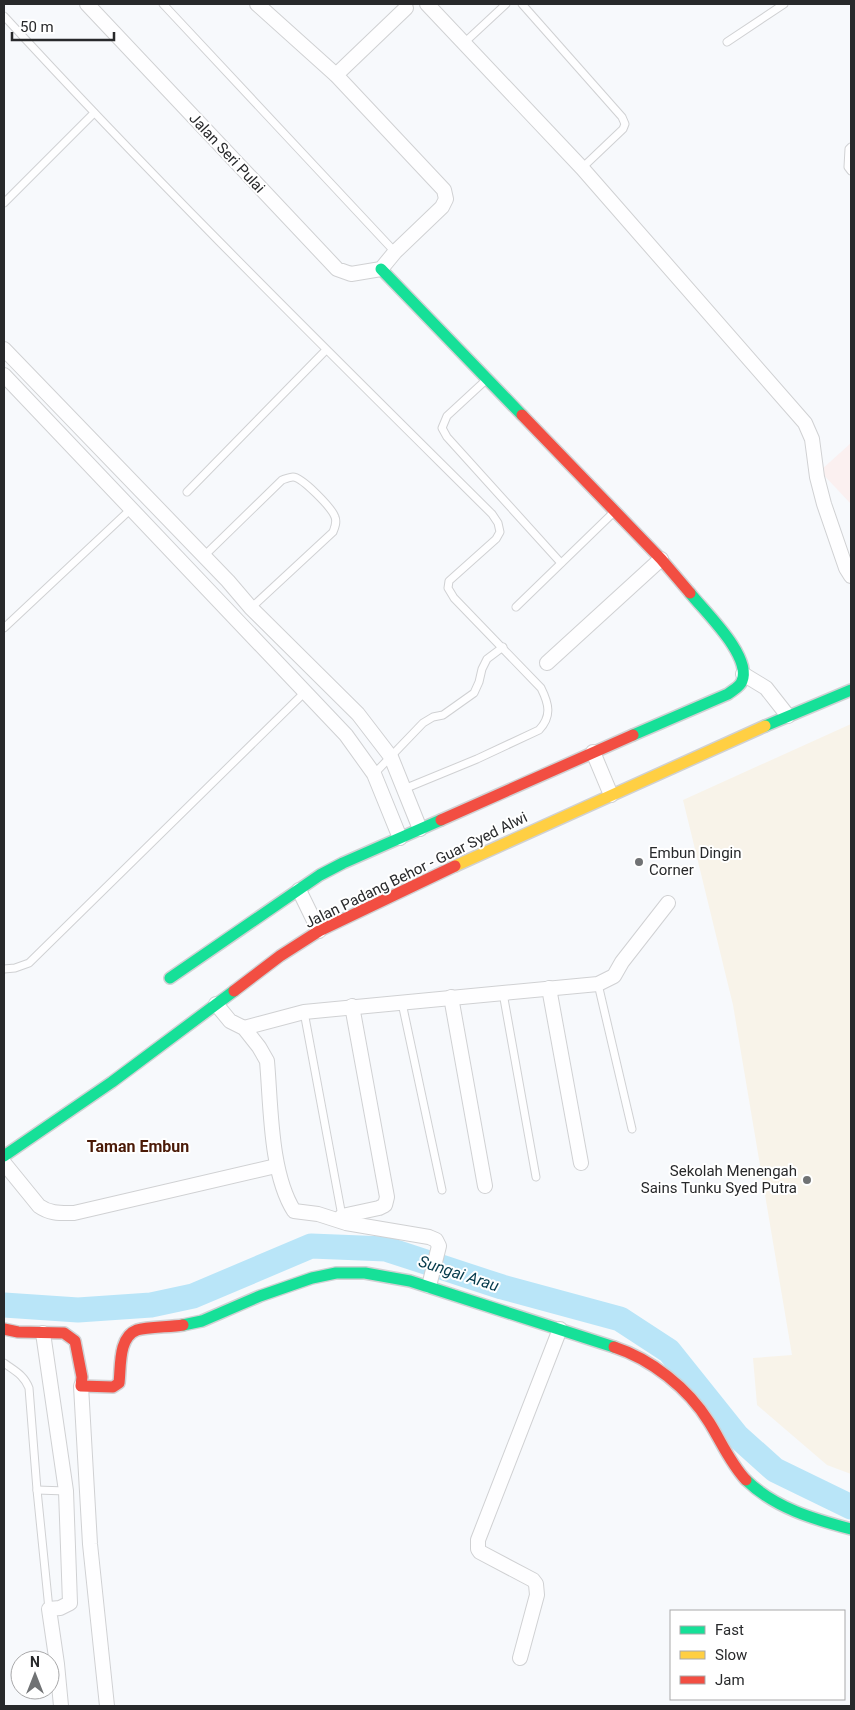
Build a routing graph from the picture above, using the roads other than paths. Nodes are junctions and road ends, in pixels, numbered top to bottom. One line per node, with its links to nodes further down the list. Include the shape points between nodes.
1 (87, 4): 19 (street, Jalan Seri Pulai, via 337,269 350,274)
2 (163, 4): 18 (lane)
3 (257, 4): 12 (street)
4 (427, 4): 11 (street)
5 (506, 4): 11 (lane)
6 (522, 4): 15 (lane, via 625,124)
7 (784, 4): 10 (lane)
8 (406, 8): 12 (street)
9 (4, 16): 13 (lane)
10 (727, 42)
11 (464, 43): 15 (street)
12 (336, 75): 18 (street, via 444,190 446,199 442,207)
13 (94, 114): 17 (lane); 21 (lane)
14 (851, 147): 16 (lane, via 848,166)
15 (582, 168): 30 (street, via 805,423 812,439 824,504)
16 (851, 171)
17 (4, 203)
18 (395, 252): 19 (street)
19 (381, 269): 23 (street)
20 (4, 349): 27 (street)
21 (326, 350): 24 (lane); 34 (lane, via 498,523 500,532 496,539 449,581 448,588)
22 (4, 375): 25 (street)
23 (486, 380): 26 (street); 29 (lane, via 447,416 442,428)
24 (187, 492)
25 (132, 508): 33 (lane); 38 (street)
26 (614, 512): 28 (street); 29 (lane)
27 (204, 556): 32 (street); 32 (lane, via 282,480 300,478 330,508 336,524 333,532)
28 (660, 559): 35 (street); 36 (street, via 736,648)
29 (561, 563): 31 (lane)
30 (851, 576)
31 (516, 607)
32 (251, 608): 41 (street, via 358,714)
33 (4, 628)
34 (503, 647): 41 (lane, via 487,659 474,692 444,715 422,723); 43 (lane, via 541,688 549,712 546,723 539,730 477,760)
35 (547, 663)
36 (744, 674): 39 (street, via 766,688); 40 (street, via 741,684 728,694)
37 (851, 690): 39 (street, Jalan Padang Behor - Guar Syed Alwi)
38 (306, 691): 42 (street, via 346,735); 50 (lane, via 29,963)
39 (788, 716): 44 (street, Jalan Padang Behor - Guar Syed Alwi)
40 (593, 752): 44 (street); 45 (street)
41 (391, 757): 42 (lane); 43 (street)
42 (374, 774): 46 (street)
43 (404, 789): 45 (street)
44 (611, 795): 49 (street, Jalan Padang Behor - Guar Syed Alwi)
45 (420, 829): 46 (street)
46 (400, 838): 47 (street, via 343,863)
47 (299, 890): 49 (street); 51 (street)
48 (668, 903): 52 (street, via 614,976)
49 (319, 931): 57 (street, Jalan Padang Behor - Guar Syed Alwi)
50 (4, 969)
51 (170, 978)
52 (598, 984): 53 (street); 61 (lane)
53 (549, 988): 54 (street); 64 (street)
54 (503, 993): 55 (street); 66 (lane)
55 (452, 997): 56 (street); 67 (street)
56 (402, 1003): 58 (street); 68 (lane)
57 (216, 1004): 60 (street, via 230,1021); 62 (street, Jalan Padang Behor - Guar Syed Alwi, via 112,1082)
58 (352, 1006): 59 (street); 69 (street, via 387,1197 385,1205 379,1208)
59 (304, 1012): 60 (street); 69 (lane)
60 (244, 1028): 65 (street, via 267,1061)
61 (632, 1129)
62 (4, 1156)
63 (4, 1163): 65 (street, via 39,1206 55,1213 74,1213)
64 (581, 1163)
65 (276, 1166): 69 (street, via 294,1211)
66 (536, 1177)
67 (485, 1186)
68 (442, 1190)
69 (340, 1218): 70 (street, via 346,1223 436,1240 439,1246)
70 (430, 1283): 72 (street); 75 (street, via 336,1272 260,1296 202,1321 137,1330 128,1336 123,1347 119,1384)
71 (4, 1329): 73 (street)
72 (560, 1330): 78 (street, via 627,1351 649,1363 687,1392 707,1419 736,1470 763,1495 782,1506); 80 (street, via 478,1540 480,1552 536,1584 537,1596)
73 (43, 1333): 75 (street, via 64,1333 75,1341); 77 (street)
74 (4, 1363): 76 (lane, via 20,1374 29,1388)
75 (83, 1387): 82 (street, via 90,1544)
76 (37, 1490): 77 (lane); 79 (lane)
77 (66, 1491): 79 (street, via 70,1603)
78 (851, 1529)
79 (49, 1609): 81 (street)
80 (520, 1658)
81 (61, 1706)
82 (107, 1706)

